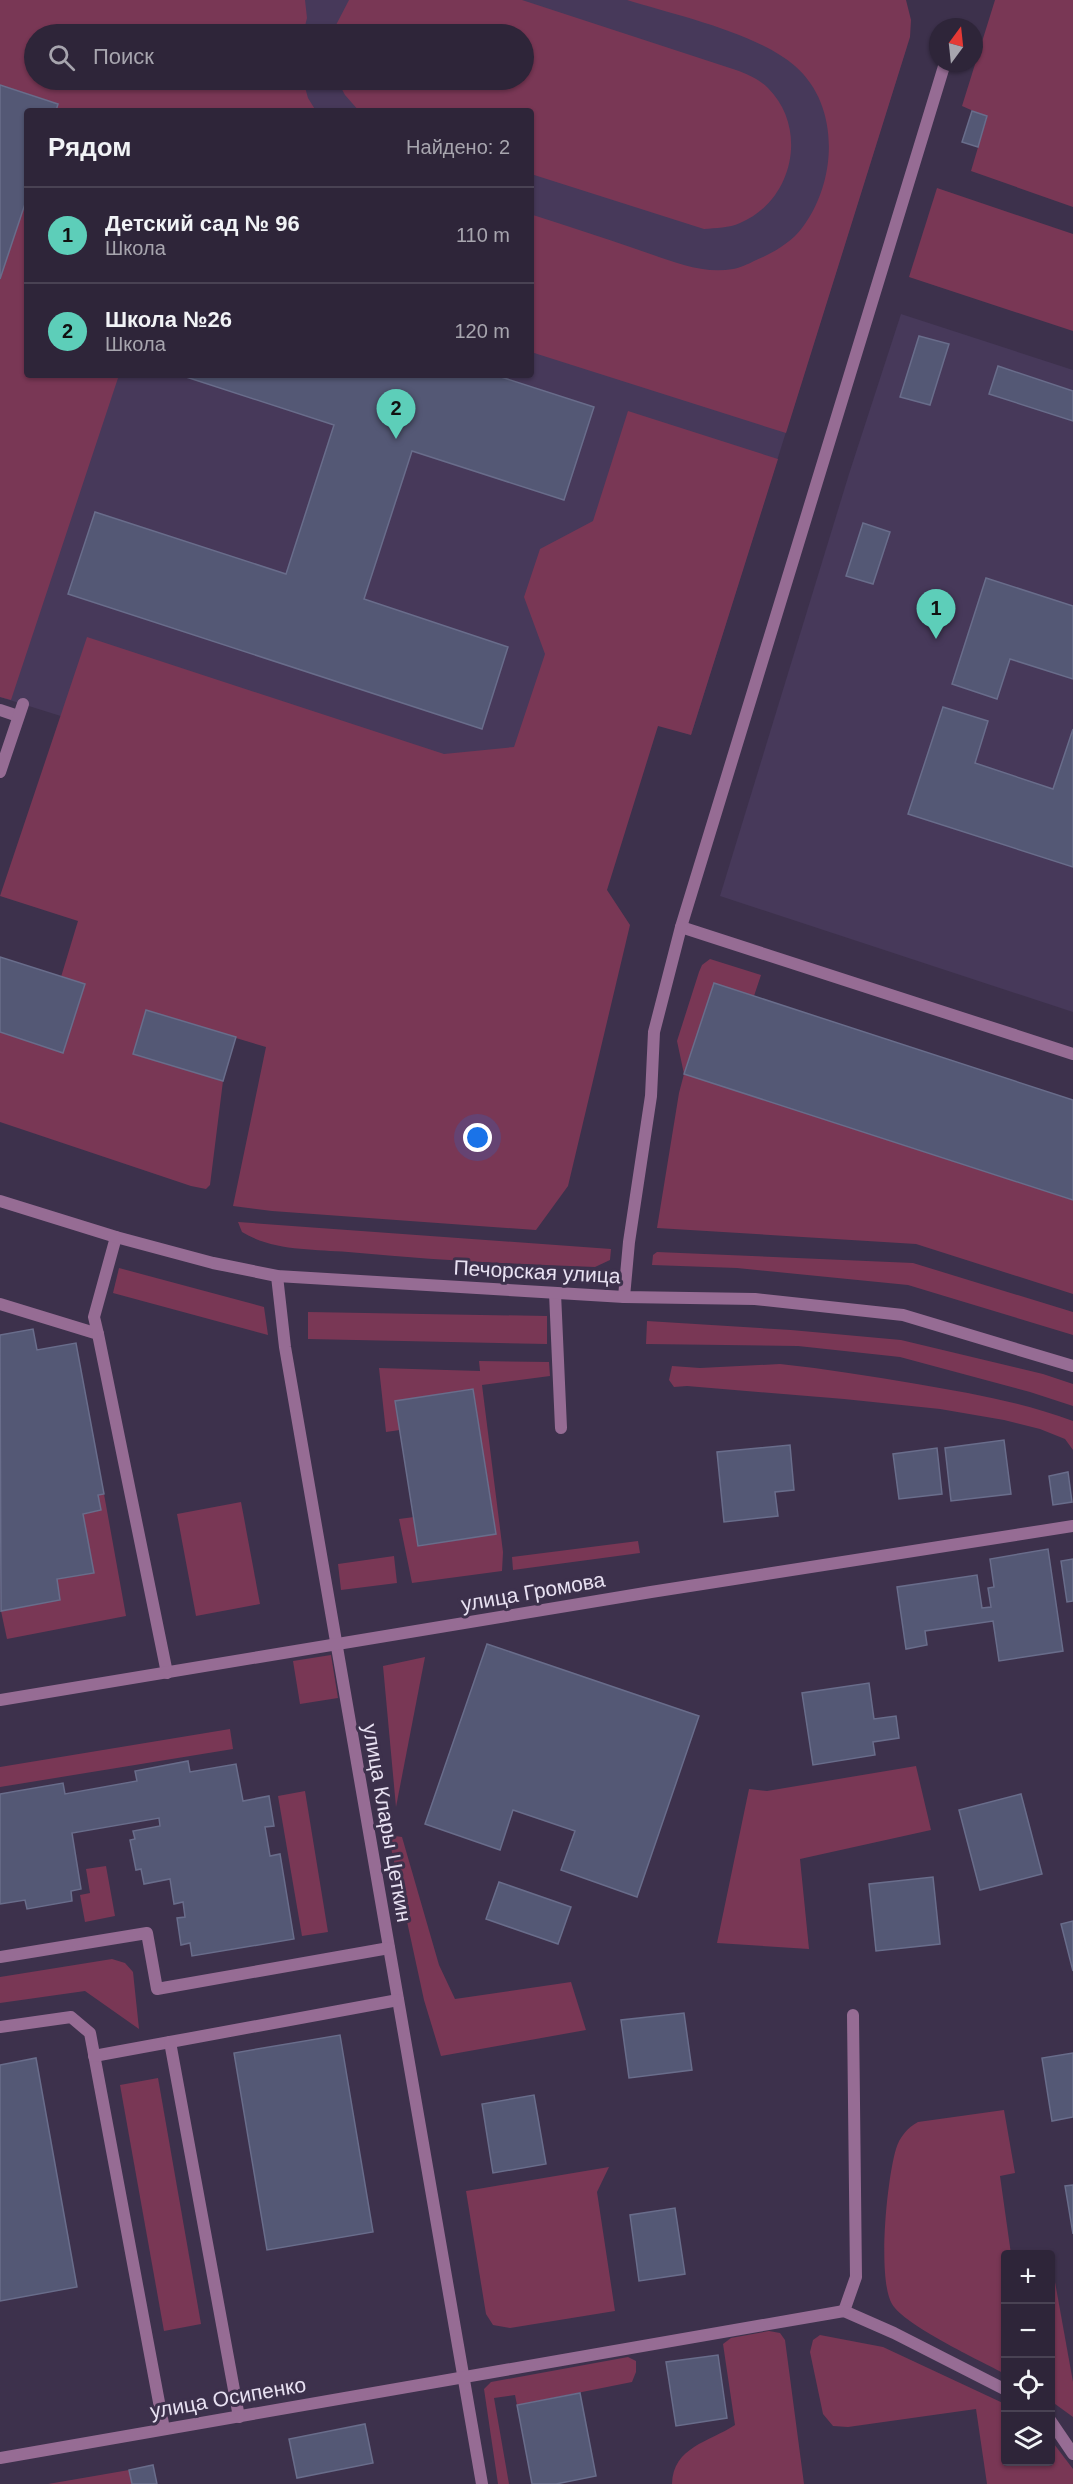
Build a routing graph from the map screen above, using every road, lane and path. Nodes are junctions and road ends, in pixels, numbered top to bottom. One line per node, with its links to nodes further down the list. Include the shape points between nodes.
1 (942, 72): 4 (street)
2 (0, 710): 3 (street, via 21,710)
3 (0, 772)
4 (681, 927): 5 (street); 10 (street, via 654,1032 651,1096)
5 (1073, 1054)
6 (0, 1201): 7 (street, Печорская улица)
7 (116, 1237): 8 (street, Печорская улица); 12 (street, via 94,1317)
8 (277, 1276): 9 (street, Печорская улица); 16 (street, улица Клары Цеткин, via 285,1347)
9 (555, 1293): 10 (street, Печорская улица); 14 (street)
10 (624, 1297): 13 (street, Печорская улица, via 755,1299 903,1315)
11 (0, 1304): 12 (street)
12 (98, 1334): 17 (street)
13 (1073, 1366)
14 (561, 1428)
15 (1073, 1526): 16 (street, улица Громова)
16 (336, 1644): 17 (street, улица Громова); 19 (street, улица Клары Цеткин)
17 (167, 1673): 18 (street, улица Громова)
18 (0, 1700)
19 (388, 1948): 20 (street, via 157,1989 147,1933); 21 (street, улица Клары Цеткин)
20 (0, 1957)
21 (398, 2000): 24 (street); 27 (street, улица Клары Цеткин)
22 (853, 2015): 26 (street, via 855,2277)
23 (0, 2027): 25 (street, via 71,2017 90,2033)
24 (170, 2042): 25 (street); 29 (street)
25 (94, 2056): 31 (street)
26 (844, 2311): 27 (street, улица Осипенко); 28 (street)
27 (463, 2377): 29 (street, улица Осипенко); 34 (street, улица Клары Цеткин)
28 (1001, 2388)
29 (239, 2416): 31 (street, улица Осипенко)
30 (1055, 2427): 32 (street)
31 (164, 2429): 33 (street, улица Осипенко)
32 (1073, 2454)
33 (0, 2458)
34 (482, 2484)

